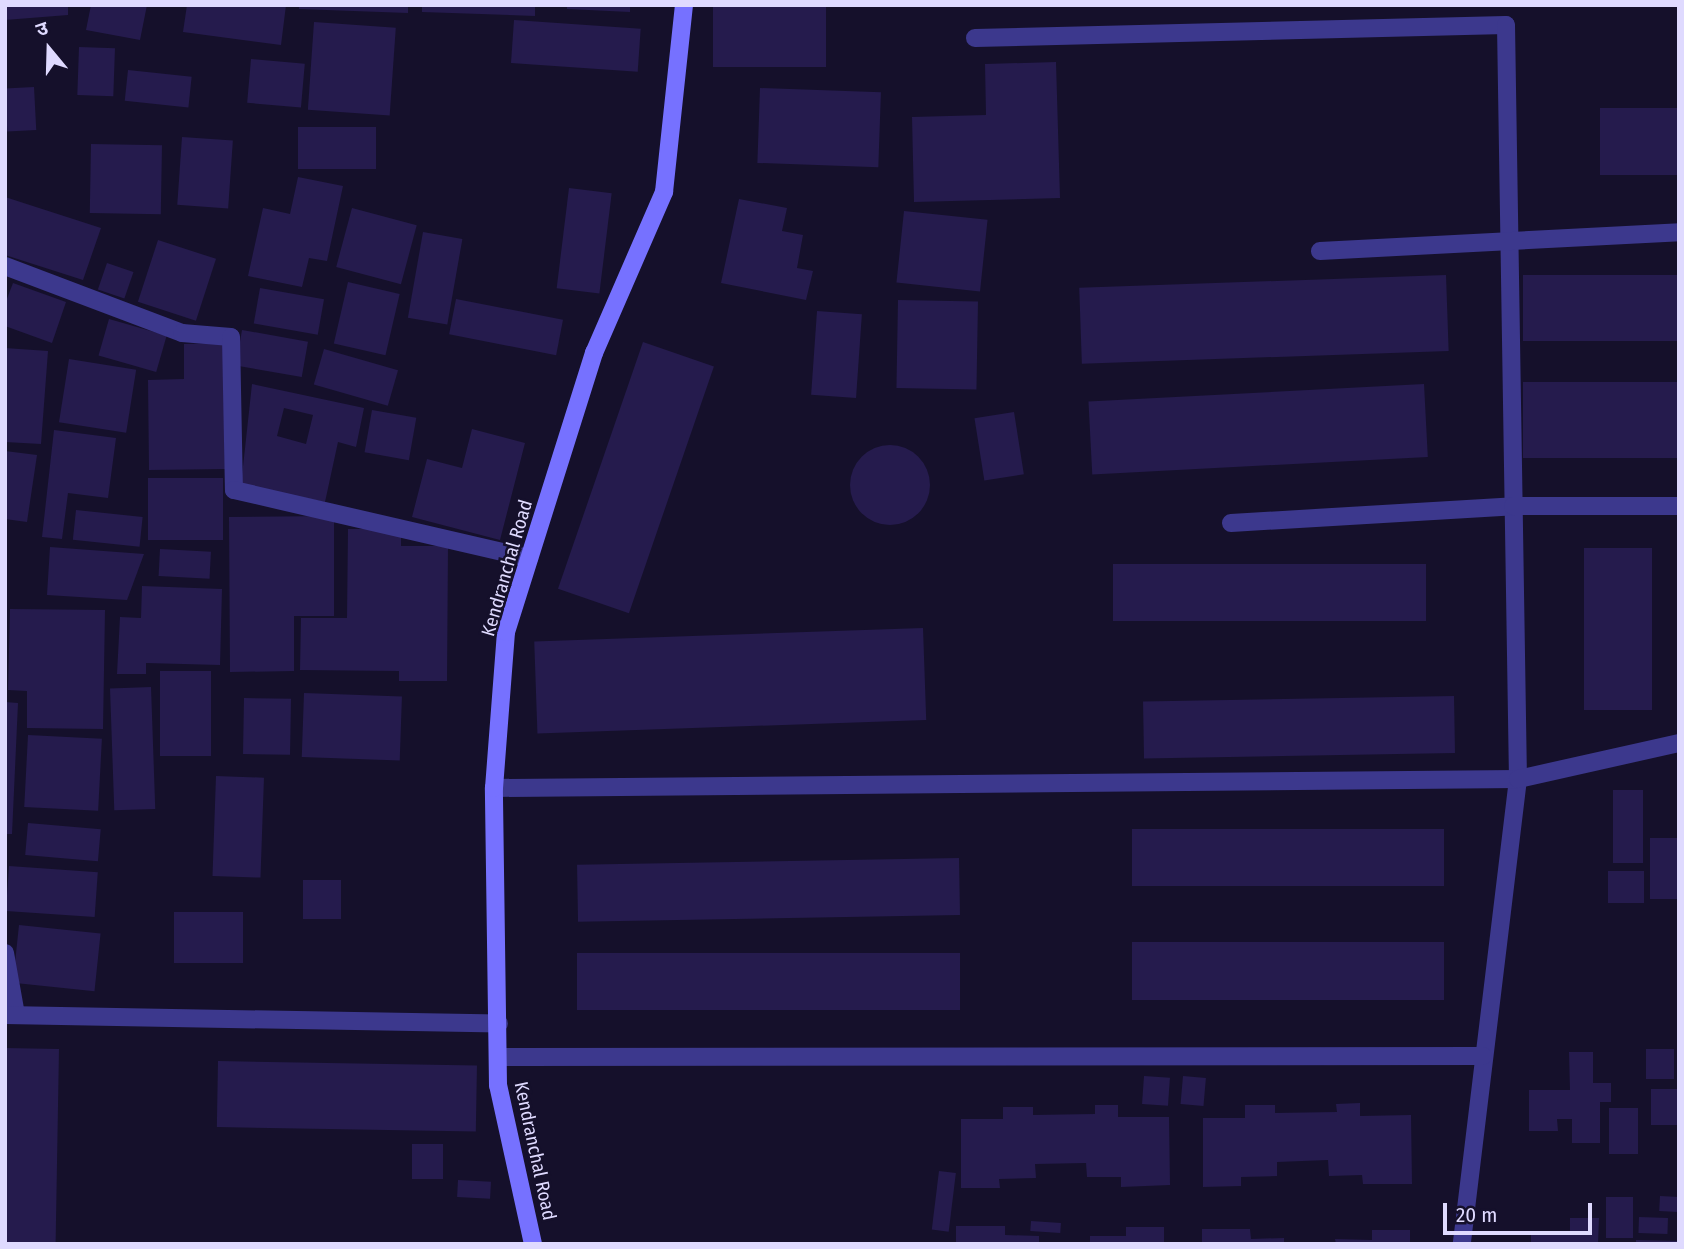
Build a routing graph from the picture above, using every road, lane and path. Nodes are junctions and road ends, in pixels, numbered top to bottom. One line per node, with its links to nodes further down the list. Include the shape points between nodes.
1 (684, 5): 10 (street, Kendranchal Road, via 664,192 594,353)
2 (975, 38): 4 (street, via 1506,25)
3 (1679, 232): 4 (street)
4 (1509, 241): 5 (street); 7 (street)
5 (1320, 251)
6 (5, 266): 10 (street, via 182,333 231,337 234,490)
7 (1513, 506): 8 (street); 9 (street); 12 (street)
8 (1679, 506)
9 (1231, 523)
10 (530, 558): 13 (street, Kendranchal Road, via 506,632)
11 (1679, 743): 12 (street)
12 (1518, 779): 13 (street); 17 (street)
13 (494, 788): 16 (street, Kendranchal Road)
14 (5, 953): 15 (street)
15 (10, 1015): 16 (street)
16 (499, 1024): 18 (street, Kendranchal Road)
17 (1483, 1056): 18 (street); 20 (street)
18 (498, 1057): 19 (street, Kendranchal Road, via 498,1085)
19 (533, 1244)
20 (1462, 1244)

